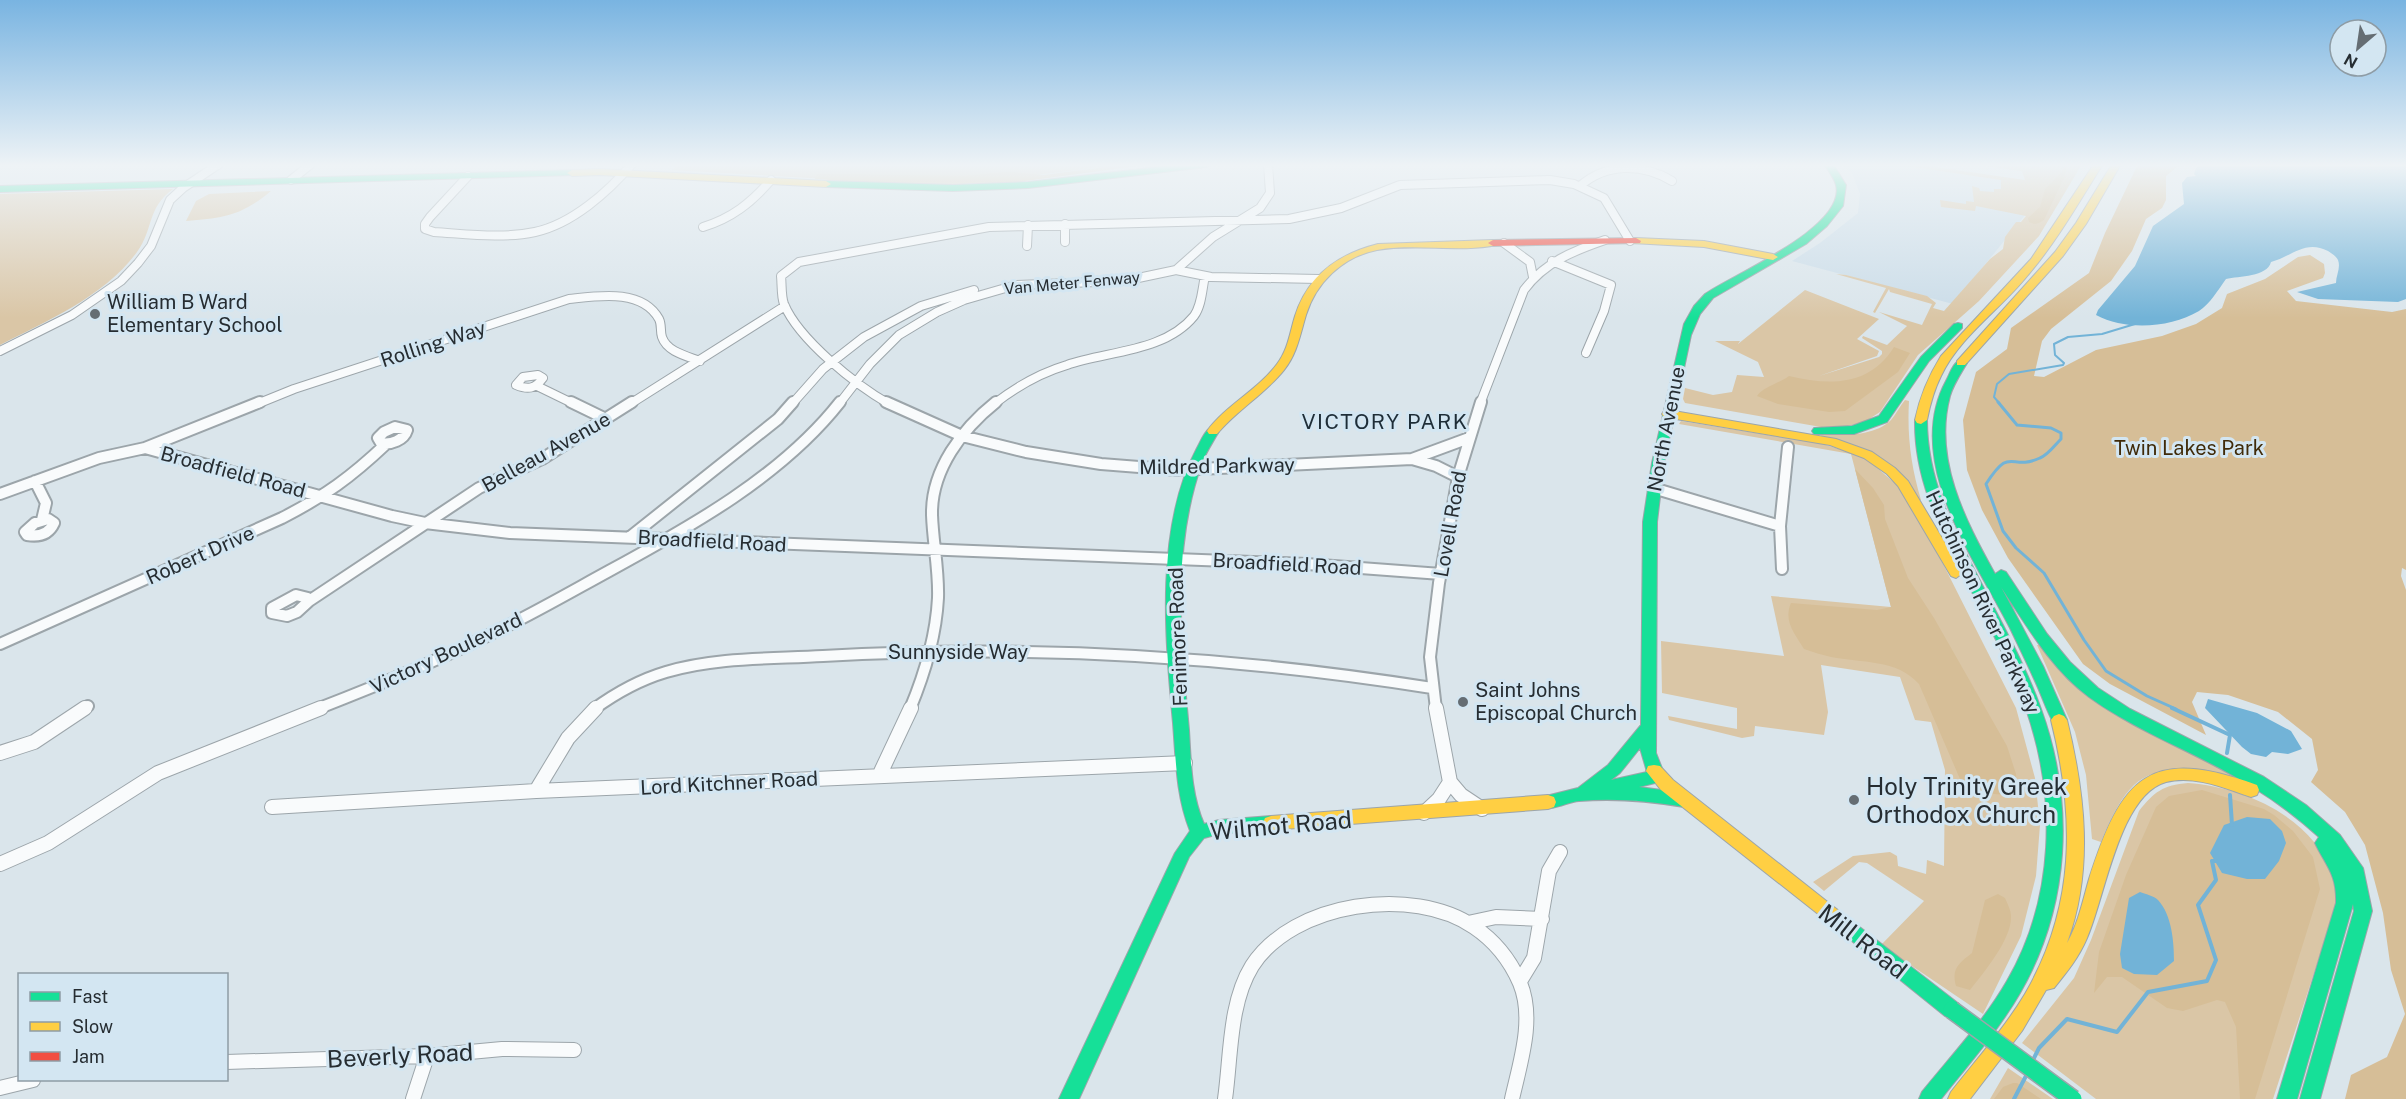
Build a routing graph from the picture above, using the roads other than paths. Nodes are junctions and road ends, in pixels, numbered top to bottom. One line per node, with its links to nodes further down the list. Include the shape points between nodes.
1 (162, 215): 29 (street, via 157,232 133,269 70,315)
2 (432, 215): 3 (street, via 425,229 499,234 545,230)
3 (568, 215)
4 (731, 215): 14 (street)
5 (1251, 215): 11 (street)
6 (1315, 215): 11 (street)
7 (1616, 215): 16 (street)
8 (1832, 215): 20 (main road, North Avenue, via 1815,232)
9 (2066, 215): 25 (main road, Hutchinson River Parkway)
10 (2086, 215): 46 (main road, Hutchinson River Parkway, via 2030,289 1949,382 1938,432)
11 (1238, 222): 12 (street); 22 (street, via 1212,237)
12 (1065, 224): 13 (street); 17 (street)
13 (1028, 225): 19 (street); 28 (street, Mildred Parkway, via 958,231 799,262 785,272 780,282)
14 (703, 227)
15 (1605, 240): 16 (main road, Lovell Road); 18 (main road, Fenimore Road); 21 (street, Lovell Road)
16 (1630, 240): 20 (main road, Lovell Road, via 1696,243)
17 (1065, 242)
18 (1504, 243): 24 (street, via 1530,262); 26 (main road, Fenimore Road, via 1366,249 1342,259)
19 (1027, 246)
20 (1773, 257): 35 (main road, North Avenue, via 1714,290 1697,309 1685,335)
21 (1552, 261): 24 (street, Lovell Road); 30 (street, via 1611,285)
22 (1176, 270): 23 (street, Van Meter Fenway); 27 (street, Van Meter Fenway, via 1124,280)
23 (1205, 276): 26 (street, Van Meter Fenway); 37 (street, via 1195,314 1175,332 1066,365 1033,380 988,409)
24 (1533, 277): 38 (street, Lovell Road, via 1524,290)
25 (2021, 277): 35 (main road, via 1936,346 1887,415 1871,425 1842,431 1812,431); 60 (main road, Hutchinson River Parkway, via 1946,356 1931,382 1922,413 1928,487)
26 (1319, 279): 43 (main road, Fenimore Road, via 1305,301 1297,340 1287,359 1214,429)
27 (1016, 285): 32 (street, via 995,286 921,306 864,337); 33 (street, Van Meter Fenway, via 964,300 916,324 884,348)
28 (785, 306): 31 (street, Belleau Avenue); 32 (street, Mildred Parkway, via 804,334)
29 (0, 351)
30 (1587, 353)
31 (700, 361): 36 (street, Belleau Avenue); 41 (street, Rolling Way, via 669,348 662,338 661,321 646,305 615,296 569,299 294,389)
32 (832, 362): 33 (street, Mildred Parkway); 53 (street, via 778,418)
33 (856, 383): 37 (street, Mildred Parkway, via 896,408); 54 (street, Victory Boulevard, via 788,455 721,506)
34 (537, 386): 36 (street)
35 (1669, 410): 47 (main road, North Avenue); 60 (main road, via 1832,442 1885,465 1903,484 1958,576)
36 (606, 419): 51 (street, Belleau Avenue, via 542,459 479,488)
37 (962, 436): 43 (street, Mildred Parkway, via 1074,461); 55 (street, via 937,485 932,509)
38 (1469, 438): 42 (street, Mildred Parkway); 44 (street, Lovell Road)
39 (386, 444): 49 (street, Robert Drive)
40 (1788, 447): 52 (street)
41 (145, 448): 45 (street, Broadfield Road, via 99,458); 49 (street, Broadfield Road)
42 (1412, 459): 43 (street, Mildred Parkway); 44 (street, Mildred Parkway)
43 (1192, 469): 56 (main road, Fenimore Road)
44 (1458, 477): 58 (street, Lovell Road)
45 (35, 481): 48 (street, Broadfield Road); 50 (street, via 45,503)
46 (1944, 481): 84 (main road, Hutchinson River Parkway, via 1959,519 2046,688 2073,772 2078,836 2071,900 2052,960); 100 (main road, via 2028,619 2068,671 2132,718 2298,807 2327,831 2351,861 2363,892 2363,911)
47 (1653, 488): 52 (street); 66 (main road, North Avenue, via 1648,542)
48 (0, 494)
49 (323, 497): 51 (street, Broadfield Road); 61 (street, Robert Drive)
50 (42, 520)
51 (425, 523): 53 (street, Broadfield Road, via 510,533); 59 (street, Belleau Avenue)
52 (1779, 526): 57 (street)
53 (630, 537): 54 (street, Broadfield Road)
54 (668, 539): 55 (street, Broadfield Road); 80 (street, Victory Boulevard, via 456,650 158,773 48,843)
55 (937, 550): 56 (street, Broadfield Road); 62 (street, via 938,599)
56 (1175, 558): 58 (street, Broadfield Road); 63 (main road, Fenimore Road)
57 (1782, 569)
58 (1441, 574): 64 (street, Lovell Road, via 1430,657)
59 (309, 601)
60 (2002, 639): 95 (main road, Hutchinson River Parkway, via 2029,696 2048,754 2056,813 2054,873 2043,919 2022,972)
61 (0, 644)
62 (931, 652): 63 (street, Sunnyside Way, via 1047,652); 69 (street); 72 (street, Sunnyside Way, via 710,663 670,670 624,689 588,714 561,744)
63 (1177, 659): 64 (street, Sunnyside Way, via 1303,670); 68 (main road, Fenimore Road)
64 (1432, 688): 71 (street, Lovell Road)
65 (88, 706): 67 (street, via 34,741)
66 (1647, 728): 70 (main road, North Avenue, via 1649,758); 73 (main road, via 1620,763)
67 (0, 753)
68 (1185, 763): 69 (street, Lord Kitchner Road); 78 (main road, Fenimore Road, via 1189,806)
69 (879, 776): 72 (street, Lord Kitchner Road)
70 (1657, 776): 73 (main road, Wilmot Road); 74 (main road, Mill Road)
71 (1450, 782): 76 (street, via 1461,795); 77 (street)
72 (536, 791): 75 (street, Lord Kitchner Road)
73 (1581, 795): 74 (main road, via 1637,793); 76 (main road, Wilmot Road, via 1545,803)
74 (1685, 800): 98 (main road, Mill Road, bridge, via 1952,1010)
75 (272, 807)
76 (1482, 808): 77 (main road, Wilmot Road)
77 (1424, 813): 78 (main road, Wilmot Road, via 1219,827)
78 (1199, 832): 92 (main road, Wilmot Road, via 1183,853)
79 (1560, 852): 81 (street, via 1549,871)
80 (0, 864)
81 (1542, 919): 82 (street, via 1500,915); 83 (street, via 1534,958)
82 (1468, 923): 83 (street, via 1494,943); 93 (street, via 1427,907 1363,906 1301,922 1276,939 1246,978)
83 (1520, 981): 94 (street, via 1527,1018)
84 (2027, 1006): 87 (main road, Hutchinson River Parkway); 99 (main road, via 2072,951 2133,796 2149,782 2168,776 2195,775 2234,784 2275,803 2309,828 2334,858 2346,887 2343,914)
85 (574, 1050): 86 (street, Beverly Road, via 502,1049)
86 (427, 1056): 88 (street, Beverly Road); 91 (street)
87 (1987, 1061): 96 (main road, Hutchinson River Parkway); 97 (main road)
88 (228, 1062)
89 (29, 1081): 90 (street)
90 (0, 1088)
91 (413, 1099)
92 (1069, 1099)
93 (1225, 1099)
94 (1512, 1099)
95 (1929, 1099)
96 (1958, 1099)
97 (1975, 1099)
98 (2073, 1099)
99 (2287, 1099)
100 (2310, 1099)

